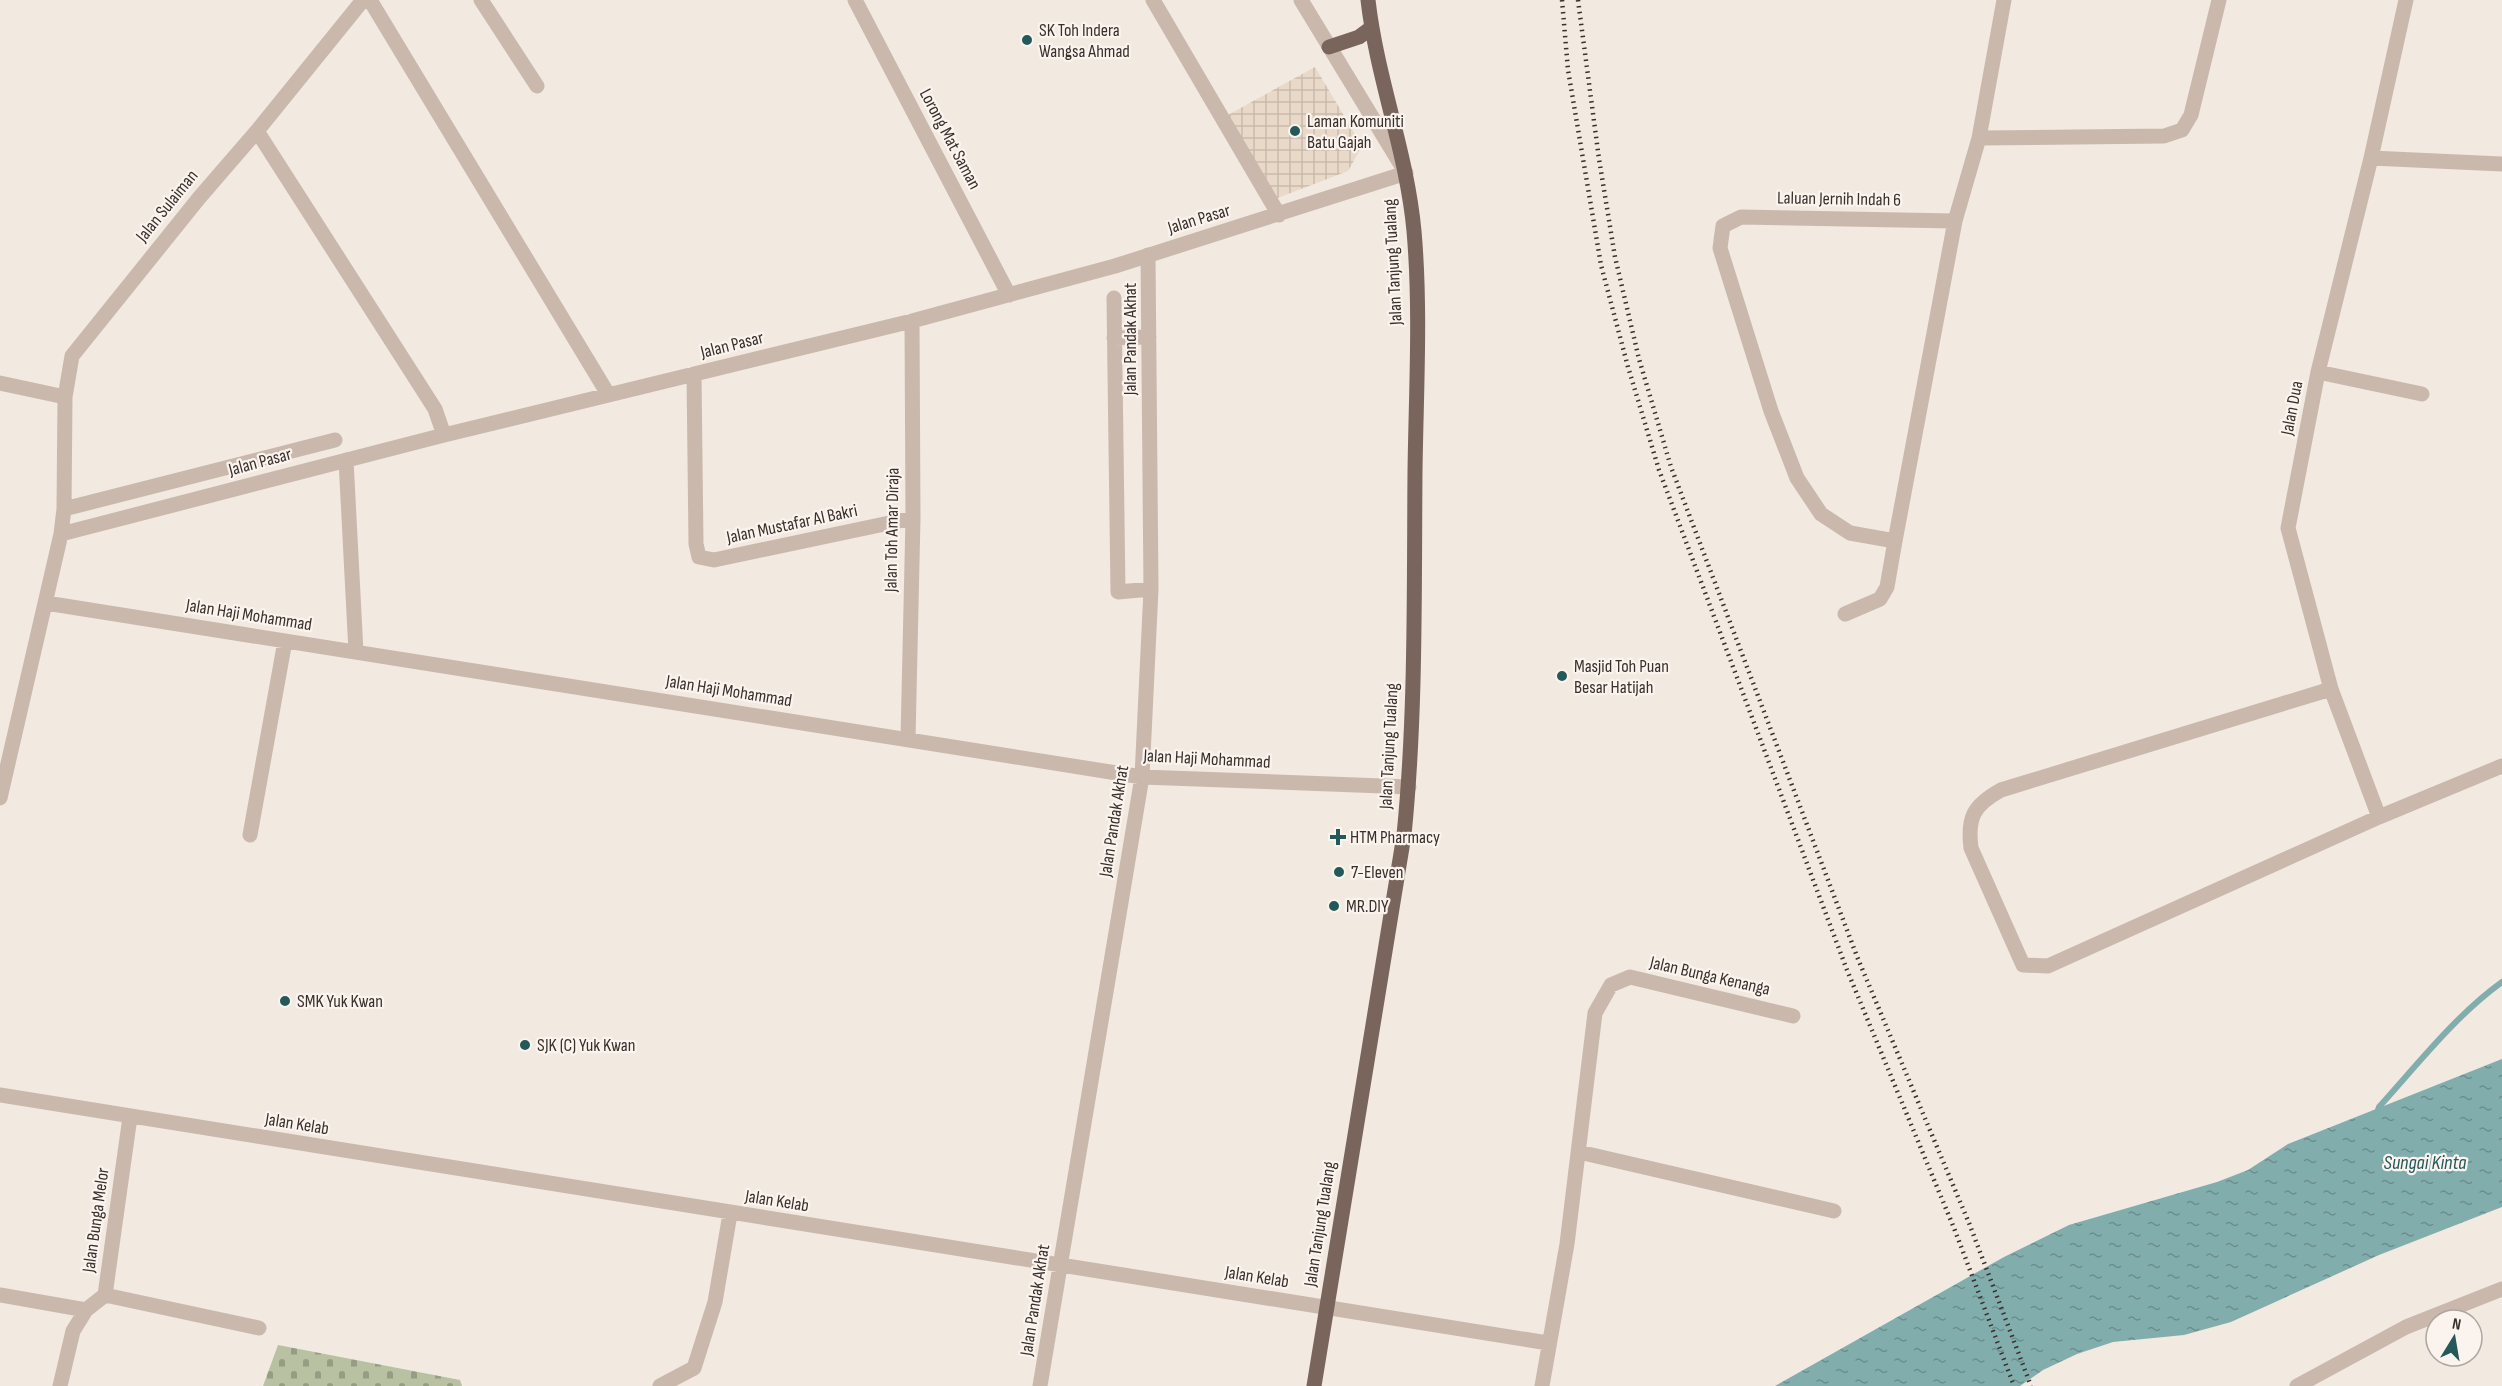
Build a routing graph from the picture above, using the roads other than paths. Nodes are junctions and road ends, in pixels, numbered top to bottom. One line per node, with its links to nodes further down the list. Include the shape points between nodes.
1 (363, 0): 14 (street, Jalan Sulaiman)
2 (370, 0): 30 (street)
3 (482, 0): 13 (street)
4 (855, 0): 22 (street, Lorong Mat Saman)
5 (1153, 0): 19 (street)
6 (1301, 0): 12 (street)
7 (1368, 0): 11 (main road, Jalan Tanjung Tualang)
8 (2004, 0): 15 (street)
9 (2219, 0): 15 (street, via 2191,115 2182,130 2164,136)
10 (2406, 0): 16 (street, Jalan Dua)
11 (1371, 28): 12 (main road, via 1359,37); 18 (main road, Jalan Tanjung Tualang)
12 (1329, 47): 18 (street)
13 (537, 86)
14 (257, 131): 32 (street, Jalan Sulaiman, via 72,356); 33 (street, via 435,409)
15 (1979, 138): 20 (street)
16 (2371, 158): 17 (street); 27 (street, Jalan Dua)
17 (2502, 164)
18 (1406, 173): 19 (street, Jalan Pasar); 49 (main road, Jalan Tanjung Tualang, via 1417,270)
19 (1279, 214): 21 (street, Jalan Pasar)
20 (1955, 221): 39 (street); 39 (street, Laluan Jernih Indah 6, via 1741,217 1723,226 1720,248 1771,411 1797,478 1821,514 1850,533)
21 (1148, 255): 22 (street, Jalan Pasar); 26 (street, Jalan Pandak Akhat)
22 (1009, 295): 24 (street, Jalan Pasar)
23 (1114, 298): 25 (street)
24 (912, 321): 28 (street, Jalan Pasar); 37 (street, Jalan Toh Amar Diraja)
25 (1114, 338): 26 (street); 40 (street, via 1118,592)
26 (1149, 338): 40 (street, Jalan Pandak Akhat)
27 (2318, 372): 31 (street); 45 (street, Jalan Dua, via 2288,528)
28 (694, 374): 30 (street, Jalan Pasar); 37 (street, Jalan Mustafar Al Bakri, via 699,557 714,560)
29 (0, 382): 32 (street)
30 (608, 394): 33 (street, Jalan Pasar)
31 (2422, 394)
32 (65, 397): 36 (street, Jalan Sulaiman)
33 (444, 435): 35 (street, Jalan Pasar)
34 (335, 440): 36 (street)
35 (346, 460): 38 (street, Jalan Pasar); 44 (street)
36 (64, 509): 38 (street, Jalan Sulaiman)
37 (913, 518): 46 (street, Jalan Toh Amar Diraja)
38 (61, 534): 41 (street, Jalan Sulaiman)
39 (1895, 542): 42 (street, via 1887,587 1880,599)
40 (1151, 589): 48 (street, Jalan Pandak Akhat)
41 (46, 603): 43 (street, Jalan Haji Mohammad); 50 (street, Jalan Sulaiman)
42 (1845, 614)
43 (285, 641): 44 (street, Jalan Haji Mohammad); 52 (street)
44 (356, 652): 46 (street, Jalan Haji Mohammad)
45 (2331, 689): 51 (street, Jalan Dua); 51 (street, via 2001,790 1985,799 1974,812 1969,828 1971,848 2023,965 2041,967)
46 (908, 739): 48 (street, Jalan Haji Mohammad)
47 (2502, 766): 51 (street)
48 (1142, 777): 49 (street, Jalan Haji Mohammad); 59 (street, Jalan Pandak Akhat)
49 (1409, 788): 63 (main road, Jalan Tanjung Tualang)
50 (0, 798)
51 (2379, 817)
52 (250, 836)
53 (1793, 1016): 56 (street, Jalan Bunga Kenanga, via 1630,977 1611,985 1595,1013)
54 (0, 1095): 55 (street, Jalan Kelab)
55 (130, 1117): 58 (street, Jalan Kelab); 62 (street, Jalan Bunga Melor)
56 (1579, 1152): 57 (street); 66 (street, Jalan Bunga Kenanga)
57 (1834, 1210)
58 (730, 1214): 59 (street, Jalan Kelab); 68 (street, via 715,1302 694,1368)
59 (1060, 1265): 63 (street, Jalan Kelab); 69 (street, Jalan Pandak Akhat)
60 (2502, 1289): 72 (street, via 2406,1327)
61 (0, 1295): 64 (street)
62 (105, 1295): 64 (street, Jalan Bunga Melor); 65 (street)
63 (1327, 1307): 66 (street, Jalan Kelab); 70 (main road, Jalan Tanjung Tualang)
64 (86, 1310): 67 (street, Jalan Bunga Melor, via 73,1331)
65 (259, 1328)
66 (1548, 1343): 71 (street, Jalan Bunga Kenanga)
67 (60, 1386)
68 (660, 1386)
69 (1040, 1386)
70 (1314, 1386)
71 (1542, 1386)
72 (2297, 1386)

